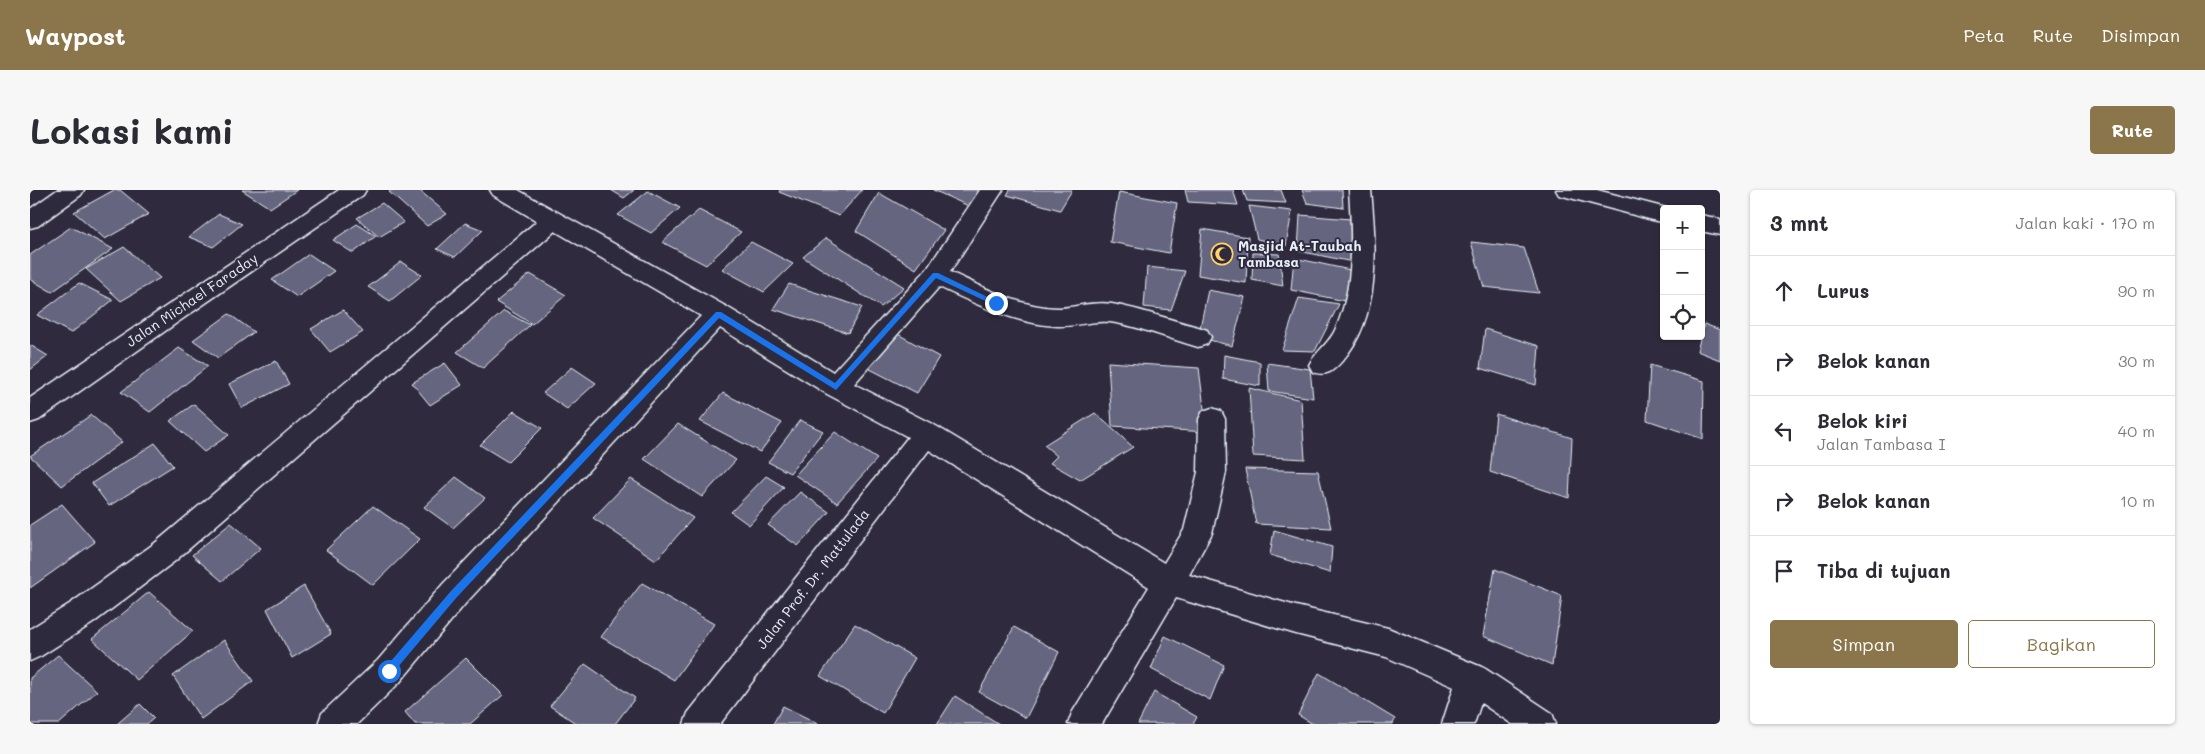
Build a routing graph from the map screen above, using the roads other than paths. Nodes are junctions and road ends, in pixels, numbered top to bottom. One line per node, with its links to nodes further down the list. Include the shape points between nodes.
1 (73, 190): 8 (street)
2 (355, 190): 17 (street, Jalan Michael Faraday)
3 (501, 190): 9 (street)
4 (992, 190): 12 (street)
5 (1360, 190): 15 (street, via 1362,271 1357,303 1340,346)
6 (1567, 190): 7 (street)
7 (1660, 213)
8 (30, 220)
9 (553, 220): 13 (street); 21 (street, via 165,552 82,613)
10 (1705, 224): 11 (street)
11 (1720, 227)
12 (935, 275): 14 (street, via 996,303 1029,312 1058,317 1111,313); 16 (street)
13 (718, 314): 16 (street); 23 (street, via 454,594 389,671)
14 (1198, 337)
15 (1322, 365)
16 (836, 387): 19 (street)
17 (30, 412)
18 (1212, 419): 20 (street, via 1212,472 1198,533)
19 (926, 434): 20 (street); 24 (street, Jalan Prof. Dr. Mattulada)
20 (1168, 582): 22 (street, via 1388,643); 25 (street)
21 (30, 646)
22 (1473, 679): 26 (street); 27 (street)
23 (334, 724)
24 (700, 724)
25 (1084, 724)
26 (1458, 724)
27 (1540, 724)

